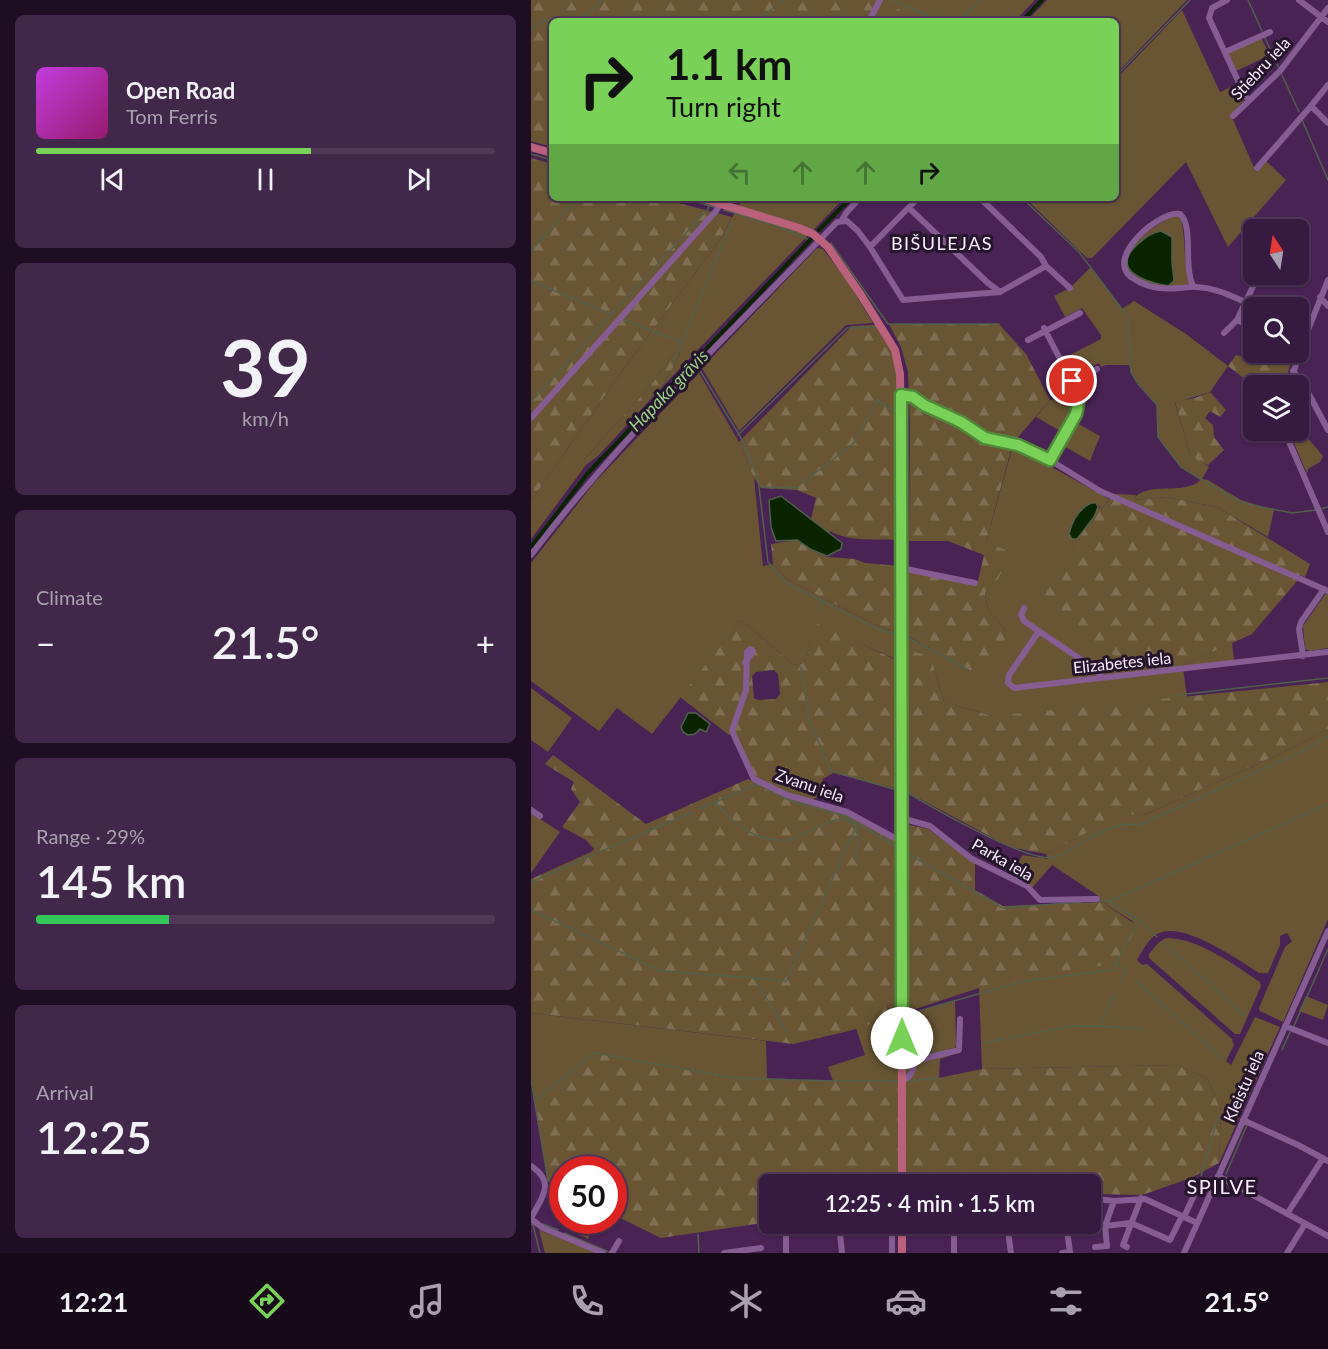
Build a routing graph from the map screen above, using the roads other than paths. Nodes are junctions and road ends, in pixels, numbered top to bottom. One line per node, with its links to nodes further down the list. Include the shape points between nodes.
1 (880, 0): 6 (street)
2 (1227, 0): 9 (street, via 1213,7 1209,16)
3 (1299, 0): 5 (street)
4 (1328, 8): 5 (street, Stiebru iela)
5 (1321, 17): 7 (street); 11 (street, Stiebru iela, via 1280,71)
6 (871, 18)
7 (1328, 22)
8 (1270, 32): 9 (street)
9 (1225, 52): 11 (street)
10 (1328, 85): 12 (street)
11 (1249, 100): 13 (street, Stiebru iela)
12 (1311, 105): 14 (street); 17 (street)
13 (1233, 116)
14 (1328, 123)
15 (531, 147): 16 (main road)
16 (549, 152)
17 (1257, 168)
18 (717, 201): 22 (main road)
19 (857, 201): 24 (street)
20 (915, 201): 23 (street)
21 (983, 201): 27 (street)
22 (727, 203): 25 (main road, via 799,228); 51 (street)
23 (909, 207): 26 (street); 29 (street)
24 (842, 220): 25 (street); 26 (street, via 851,224)
25 (821, 240): 50 (main road, via 886,333 898,361); 56 (street, via 612,455)
26 (870, 247): 33 (street, via 903,300)
27 (1046, 266): 31 (street); 32 (street)
28 (1328, 280): 34 (street)
29 (989, 283): 32 (street); 33 (street)
30 (1193, 286): 30 (street, via 1152,287 1131,277 1123,267 1124,258 1139,235 1172,213 1185,219 1187,268); 35 (street)
31 (1070, 288)
32 (1000, 292): 33 (street)
33 (985, 293)
34 (1320, 297): 37 (street); 40 (street)
35 (1243, 301)
36 (1243, 306): 39 (street)
37 (1328, 306)
38 (1080, 313): 42 (street)
39 (1237, 320): 41 (street); 43 (street)
40 (1309, 321)
41 (1243, 323)
42 (1045, 329): 44 (street); 49 (street)
43 (1224, 333)
44 (1028, 340)
45 (1295, 363): 47 (street)
46 (1097, 369): 49 (street)
47 (1293, 371): 48 (street); 52 (street)
48 (1292, 375)
49 (1072, 381): 54 (street, via 1079,406)
50 (901, 395): 54 (street, via 913,397 985,438 1018,445); 57 (main road)
51 (531, 418)
52 (1328, 430)
53 (1289, 441): 55 (street)
54 (1050, 460): 59 (street, via 1100,491)
55 (1328, 532)
56 (531, 555)
57 (901, 568): 58 (street); 68 (main road)
58 (975, 583)
59 (1326, 590): 63 (street, via 1301,622)
60 (1024, 608): 61 (street, via 1022,618)
61 (1039, 631): 65 (street, via 1098,670); 65 (street, Elizabetes iela, via 1009,675 1010,686)
62 (1327, 652): 63 (street, Elizabetes iela)
63 (1303, 656): 65 (street, Elizabetes iela)
64 (745, 663): 69 (street, Zvanu iela, via 746,690 732,731 754,779 787,795 847,812)
65 (1101, 678)
66 (531, 810): 67 (street)
67 (540, 816)
68 (901, 818): 69 (main road); 70 (street, Parka iela, via 930,826 972,859 1027,886 1040,900)
69 (902, 842): 76 (main road)
70 (1097, 899)
71 (1328, 931): 72 (street, Kleistu iela)
72 (1326, 940): 74 (street, Kleistu iela)
73 (960, 1019): 76 (street, via 959,1050 918,1060 912,1075)
74 (1285, 1026): 75 (street); 77 (street, Kleistu iela)
75 (1328, 1043)
76 (902, 1080): 80 (main road)
77 (1243, 1120): 78 (street); 81 (street, Kleistu iela)
78 (1326, 1160): 86 (street)
79 (531, 1166): 88 (street, via 544,1177 546,1187)
80 (902, 1174)
81 (1218, 1176): 86 (street); 90 (street, Kleistu iela)
82 (1200, 1182): 87 (street)
83 (1141, 1198): 85 (street); 87 (street); 89 (street)
84 (1101, 1199): 85 (street)
85 (1114, 1201): 92 (street)
86 (1287, 1214): 91 (street)
87 (1183, 1217): 89 (street, via 1168,1240); 90 (street)
88 (531, 1219): 107 (street, via 543,1228)
89 (1131, 1223): 92 (street); 102 (street)
90 (1197, 1223): 117 (street, Kleistu iela)
91 (1305, 1224): 100 (street); 118 (street)
92 (1105, 1226): 103 (street, via 1107,1246)
93 (786, 1234): 110 (street)
94 (840, 1234): 111 (street)
95 (892, 1234): 112 (street)
96 (902, 1234): 113 (main road)
97 (954, 1234): 114 (street)
98 (1008, 1234): 115 (street)
99 (1067, 1234): 106 (street)
100 (1328, 1236)
101 (619, 1241): 108 (street)
102 (1125, 1246)
103 (1095, 1247)
104 (761, 1248): 105 (street)
105 (743, 1252): 109 (street)
106 (1070, 1252): 116 (street)
107 (603, 1253)
108 (612, 1253)
109 (724, 1253)
110 (786, 1253)
111 (842, 1253)
112 (892, 1253)
113 (902, 1253)
114 (954, 1253)
115 (1011, 1253)
116 (1062, 1253)
117 (1184, 1253)
118 (1287, 1253)

